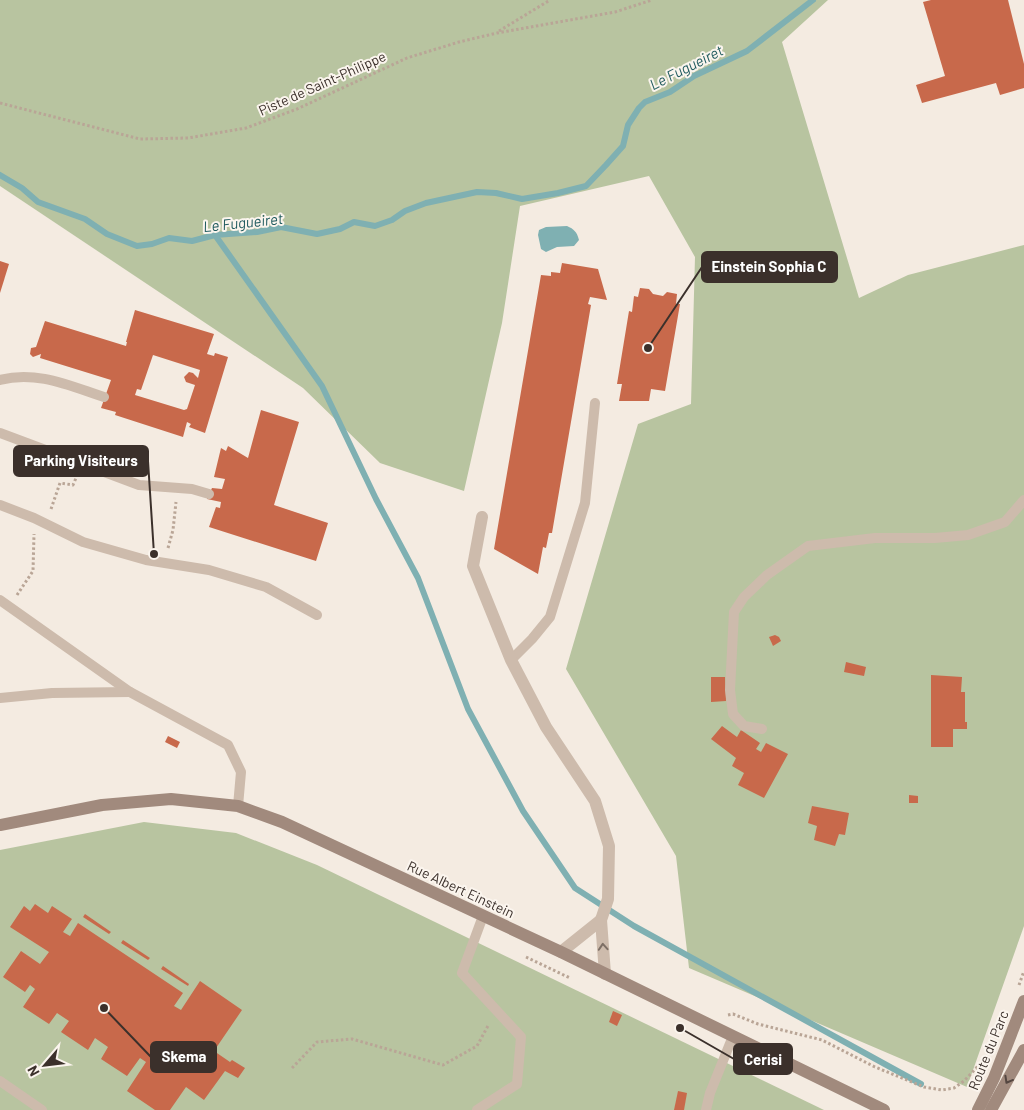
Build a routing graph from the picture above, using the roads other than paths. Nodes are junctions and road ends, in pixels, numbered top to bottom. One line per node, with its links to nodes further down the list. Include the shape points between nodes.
1 (0, 380): 2 (lane, via 26,376 44,378)
2 (104, 397)
3 (595, 403): 11 (lane, via 585,503 550,617)
4 (0, 433): 5 (lane, via 139,485 192,489)
5 (210, 494)
6 (1024, 500): 14 (lane, via 1005,522 968,535 875,538 808,546 767,575 744,597 734,612 730,690 734,714 744,726)
7 (0, 505): 10 (lane, via 83,542 146,560 209,570 266,587)
8 (482, 517): 11 (street, via 473,566)
9 (0, 600): 12 (lane)
10 (317, 616)
11 (511, 660): 18 (street, via 546,727 595,800 609,846 608,899)
12 (130, 692): 13 (lane, via 52,692); 15 (lane, via 228,745 241,772)
13 (0, 698)
14 (762, 729)
15 (238, 806): 16 (street, Rue Albert Einstein, via 171,799 102,805); 17 (street, Rue Albert Einstein, via 282,822)
16 (0, 825)
17 (483, 916): 19 (street, Rue Albert Einstein); 26 (lane, via 462,973 521,1037 517,1084)
18 (601, 920): 19 (street); 20 (street, one-way to 18)
19 (561, 952): 20 (street, Rue Albert Einstein)
20 (605, 974): 22 (street, Rue Albert Einstein)
21 (1024, 1001): 29 (street, Route du Parc)
22 (733, 1036): 27 (lane); 28 (street, Rue Albert Einstein)
23 (1024, 1050): 30 (street, one-way to 30)
24 (0, 1081): 25 (lane)
25 (42, 1110)
26 (478, 1110)
27 (706, 1110)
28 (884, 1110)
29 (978, 1110)
30 (991, 1110)

